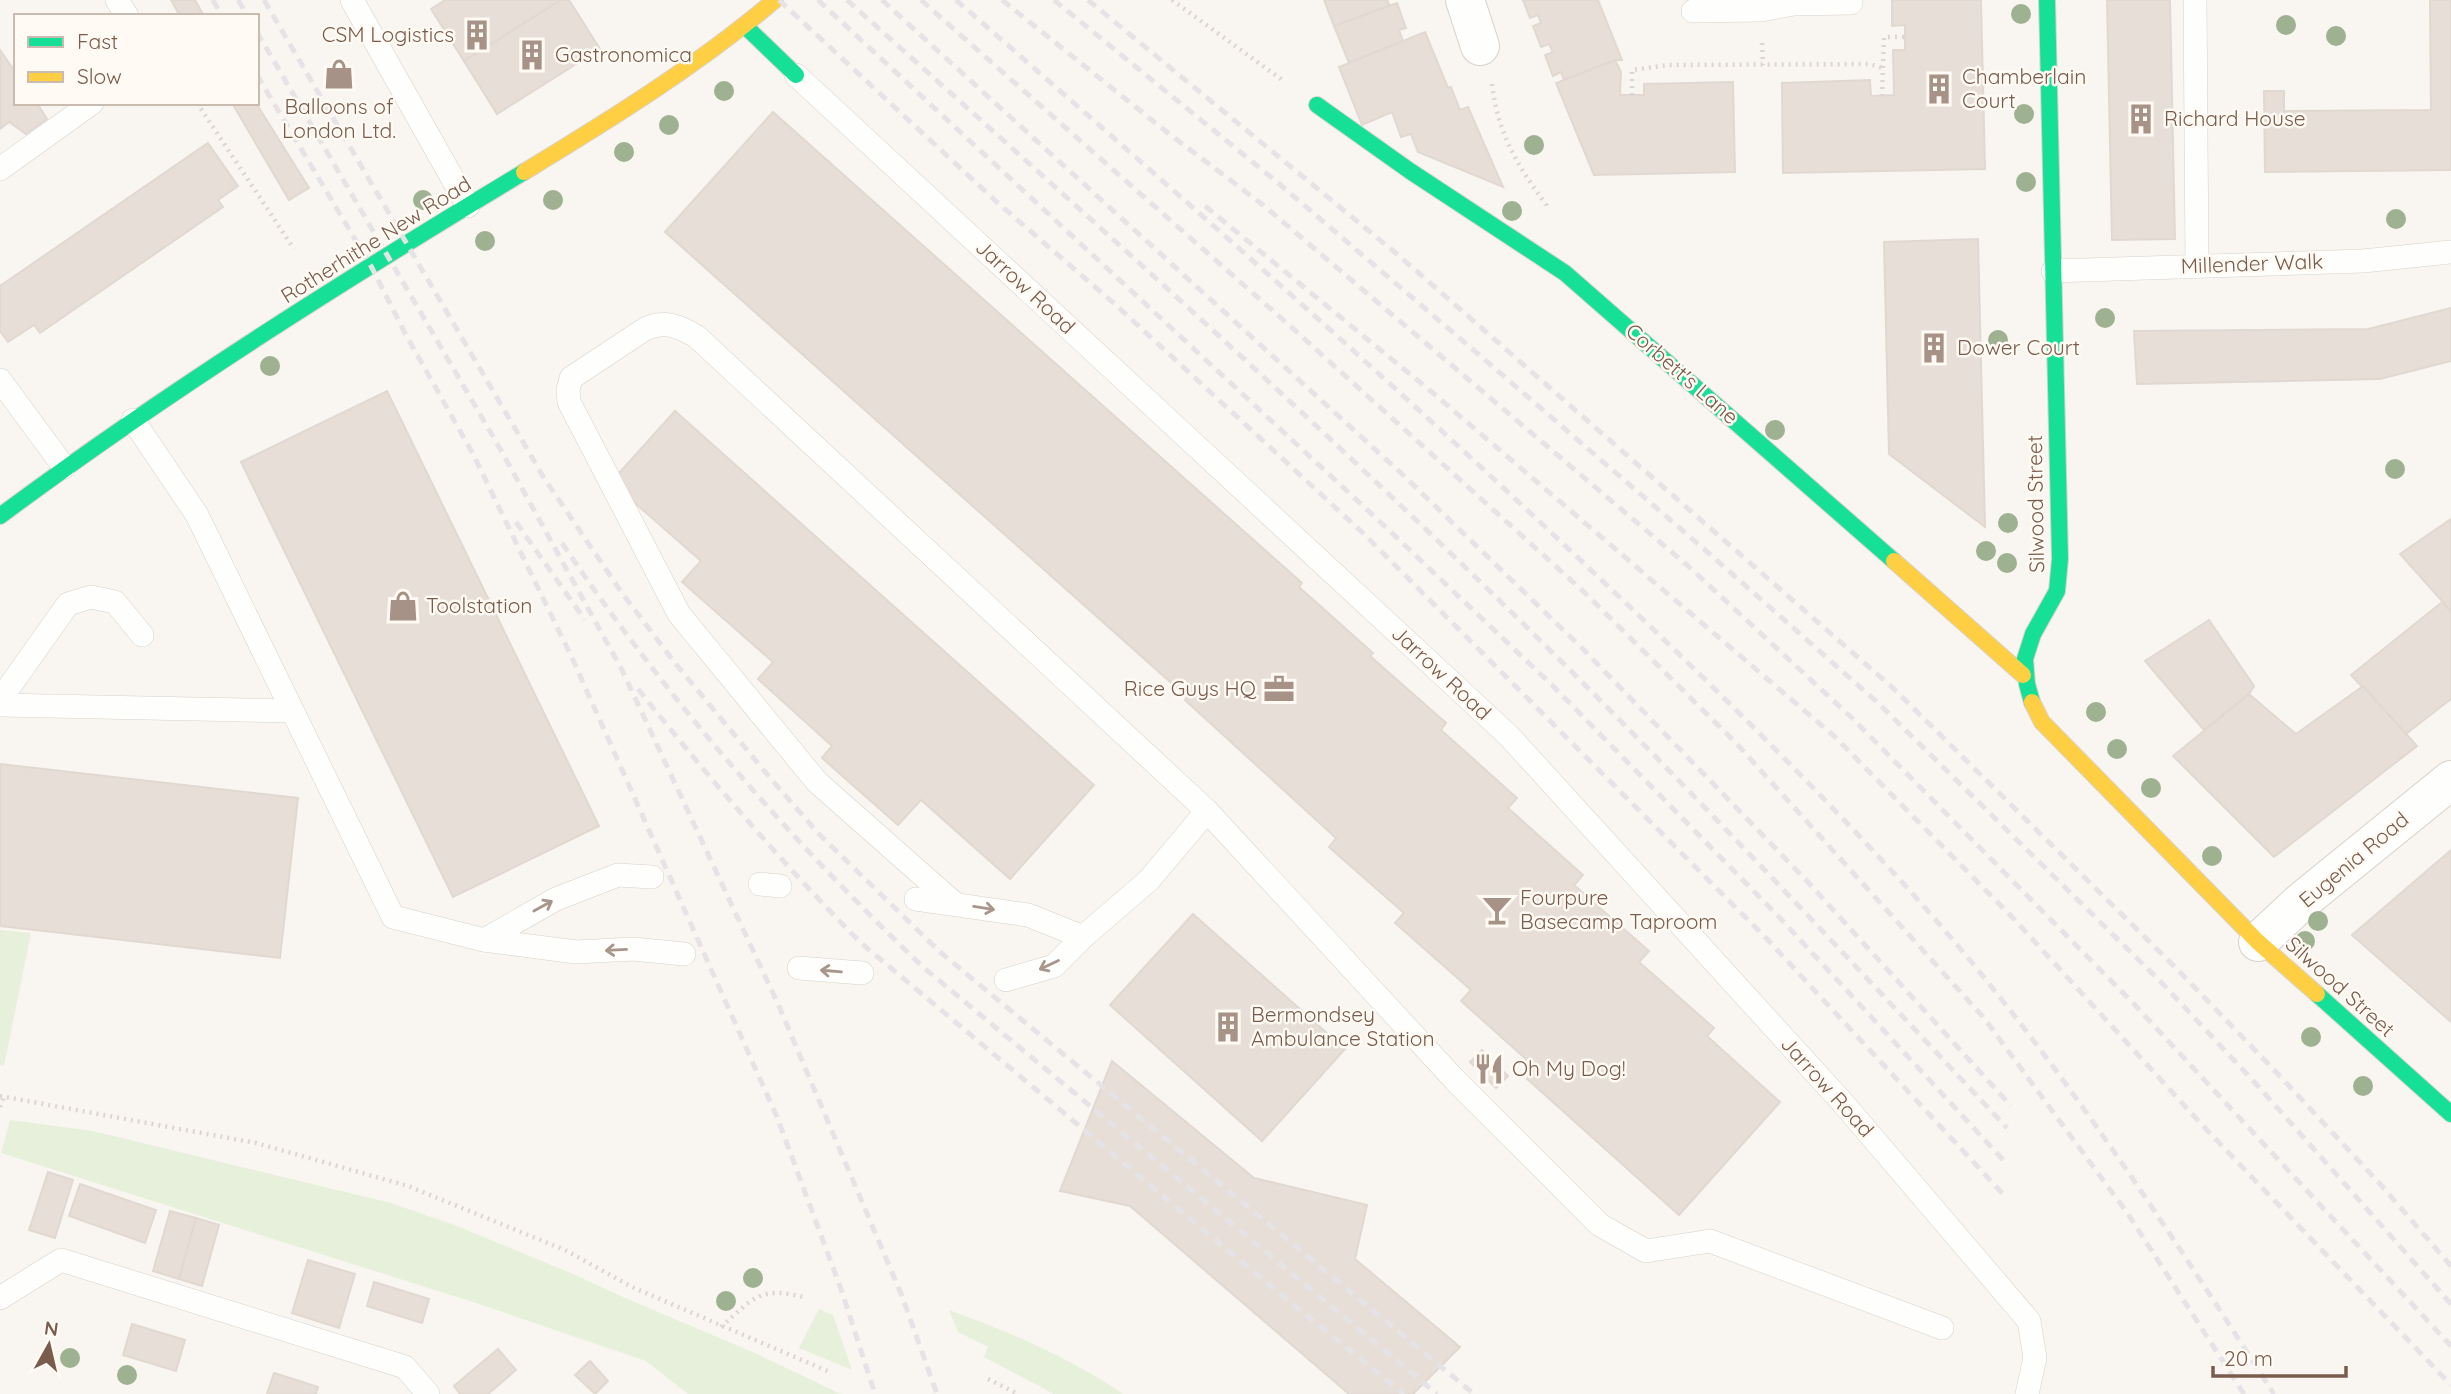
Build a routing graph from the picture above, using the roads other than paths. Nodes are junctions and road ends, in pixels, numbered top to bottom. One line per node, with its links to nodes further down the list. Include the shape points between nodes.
1 (352, 0): 15 (lane)
2 (775, 0): 9 (street, Rotherhithe New Road)
3 (1465, 0): 10 (street)
4 (2047, 0): 18 (street, Silwood Street)
5 (2195, 0): 17 (lane)
6 (1850, 3): 7 (lane)
7 (1761, 5): 8 (lane)
8 (1693, 10)
9 (745, 26): 11 (street, Jarrow Road); 15 (street, Rotherhithe New Road, via 676,77)
10 (1480, 46)
11 (796, 75): 43 (lane, Jarrow Road, via 1509,736 1843,1103 2029,1321 2035,1358)
12 (89, 105): 14 (lane)
13 (1317, 105): 24 (street, Corbett's Lane, via 1565,273)
14 (0, 169)
15 (468, 206): 20 (street, Rotherhithe New Road)
16 (2451, 252): 17 (lane, Millender Walk, via 2363,261)
17 (2197, 266): 18 (lane, Millender Walk)
18 (2053, 271): 24 (street, Silwood Street, via 2060,559 2053,601 2031,637)
19 (0, 380): 21 (lane)
20 (133, 420): 21 (street, Rotherhithe New Road); 26 (lane, via 197,515)
21 (64, 467): 22 (street, Rotherhithe New Road)
22 (0, 516)
23 (142, 635): 25 (lane, via 115,602 91,597 68,604)
24 (2023, 675): 34 (street, Silwood Street, via 2028,698 2042,722)
25 (0, 702): 26 (lane)
26 (292, 710): 33 (lane, via 393,917)
27 (2451, 780): 34 (street, Eugenia Road, via 2302,901)
28 (1207, 811): 31 (lane, via 696,336 677,325 657,323 645,329 571,377 569,402 679,614 817,782); 32 (lane, via 1149,880); 41 (lane, via 1455,1080 1600,1225 1646,1251 1710,1241)
29 (652, 877): 33 (lane, one-way to 29, via 556,899 618,874)
30 (916, 899): 31 (lane)
31 (954, 903): 32 (lane, one-way to 32, via 1028,915)
32 (1083, 937): 38 (lane, one-way to 38, via 1054,965)
33 (484, 940): 35 (lane, one-way to 33, via 633,949 576,952)
34 (2259, 942): 39 (street, Silwood Street)
35 (684, 954)
36 (799, 968): 37 (lane, one-way to 36)
37 (862, 974)
38 (1006, 980)
39 (2451, 1114)
40 (0, 1298): 42 (lane, via 61,1260 405,1367)
41 (1942, 1328)
42 (428, 1394)
43 (2027, 1394)

